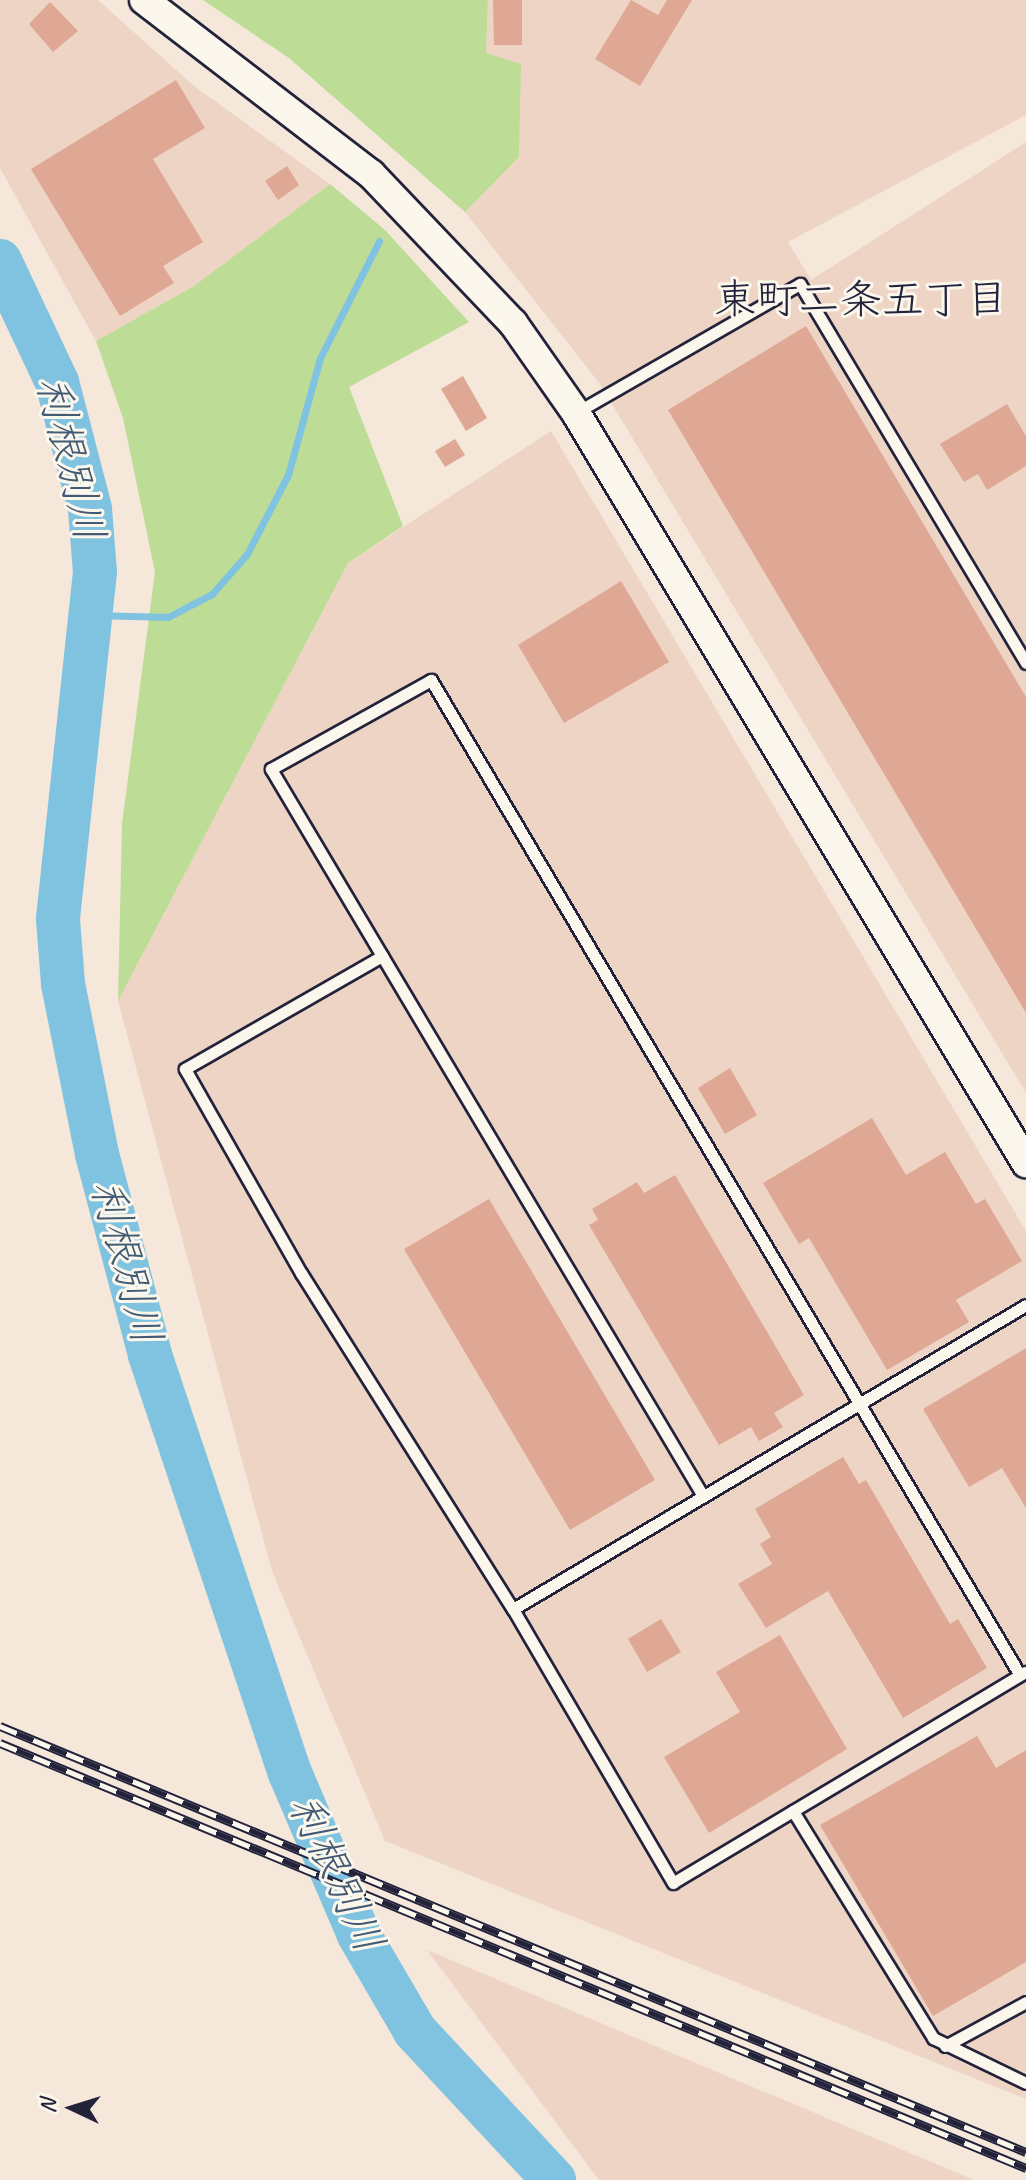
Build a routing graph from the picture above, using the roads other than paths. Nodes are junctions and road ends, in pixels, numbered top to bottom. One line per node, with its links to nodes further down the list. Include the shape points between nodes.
1 (144, 0): 2 (street, via 423,221 513,323)
2 (576, 413): 3 (lane, via 800,284); 5 (street)
3 (1026, 663)
4 (382, 956): 7 (lane, via 271,769 431,680); 8 (lane); 9 (lane, via 185,1069 301,1273)
5 (1026, 1163)
6 (1026, 1305): 7 (lane)
7 (860, 1404): 8 (lane); 10 (lane)
8 (703, 1496): 9 (lane)
9 (513, 1609): 11 (lane, via 673,1883)
10 (1023, 1674): 11 (lane)
11 (793, 1811): 13 (lane, via 933,2038)
12 (1026, 2002): 13 (lane)
13 (945, 2046): 14 (lane)
14 (1026, 2083)

